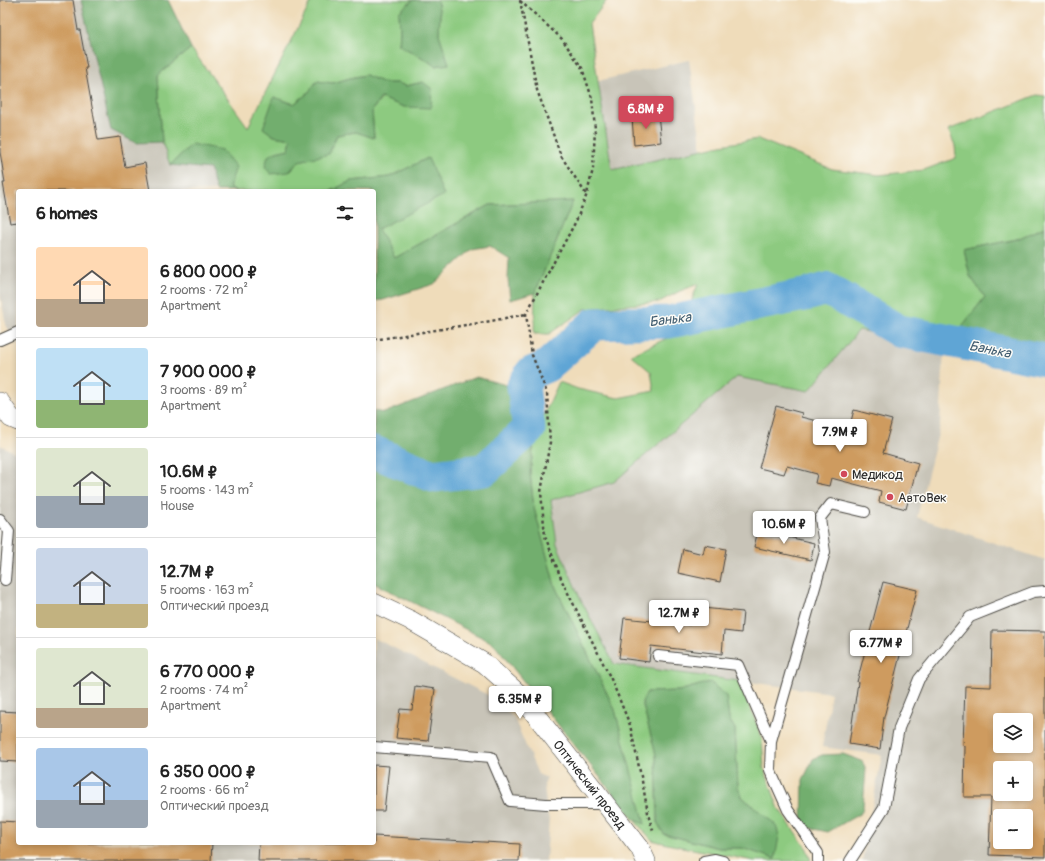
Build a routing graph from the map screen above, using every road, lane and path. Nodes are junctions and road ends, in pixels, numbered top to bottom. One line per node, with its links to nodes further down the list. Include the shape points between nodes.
1 (520, 0): 2 (path, via 537,90 561,156); 2 (path, via 562,39 582,68 592,98 595,129 593,168)
2 (587, 194): 3 (path, via 576,221)
3 (526, 314): 6 (path); 18 (path, via 532,355 548,400 550,442 541,492 545,536 562,581 611,679 630,725)
4 (16, 333): 5 (lane)
5 (0, 340)
6 (376, 340)
7 (0, 402): 8 (street, via 11,418)
8 (16, 420)
9 (865, 512): 15 (lane, via 831,504 820,518 825,552)
10 (0, 519): 11 (lane, via 9,530)
11 (5, 580)
12 (1045, 591): 23 (lane, via 1033,592 970,617 919,679 899,728 884,808)
13 (376, 603): 17 (street, Оптический проезд, via 484,663 520,695)
14 (658, 656): 15 (lane, via 738,665)
15 (771, 741): 22 (lane, via 770,770 788,810 818,853)
16 (376, 747): 17 (lane, via 491,757 510,801)
17 (605, 804): 19 (street, Оптический проезд, via 640,848)
18 (654, 833)
19 (646, 861)
20 (704, 861): 21 (lane)
21 (723, 861)
22 (818, 861)
23 (850, 861)

